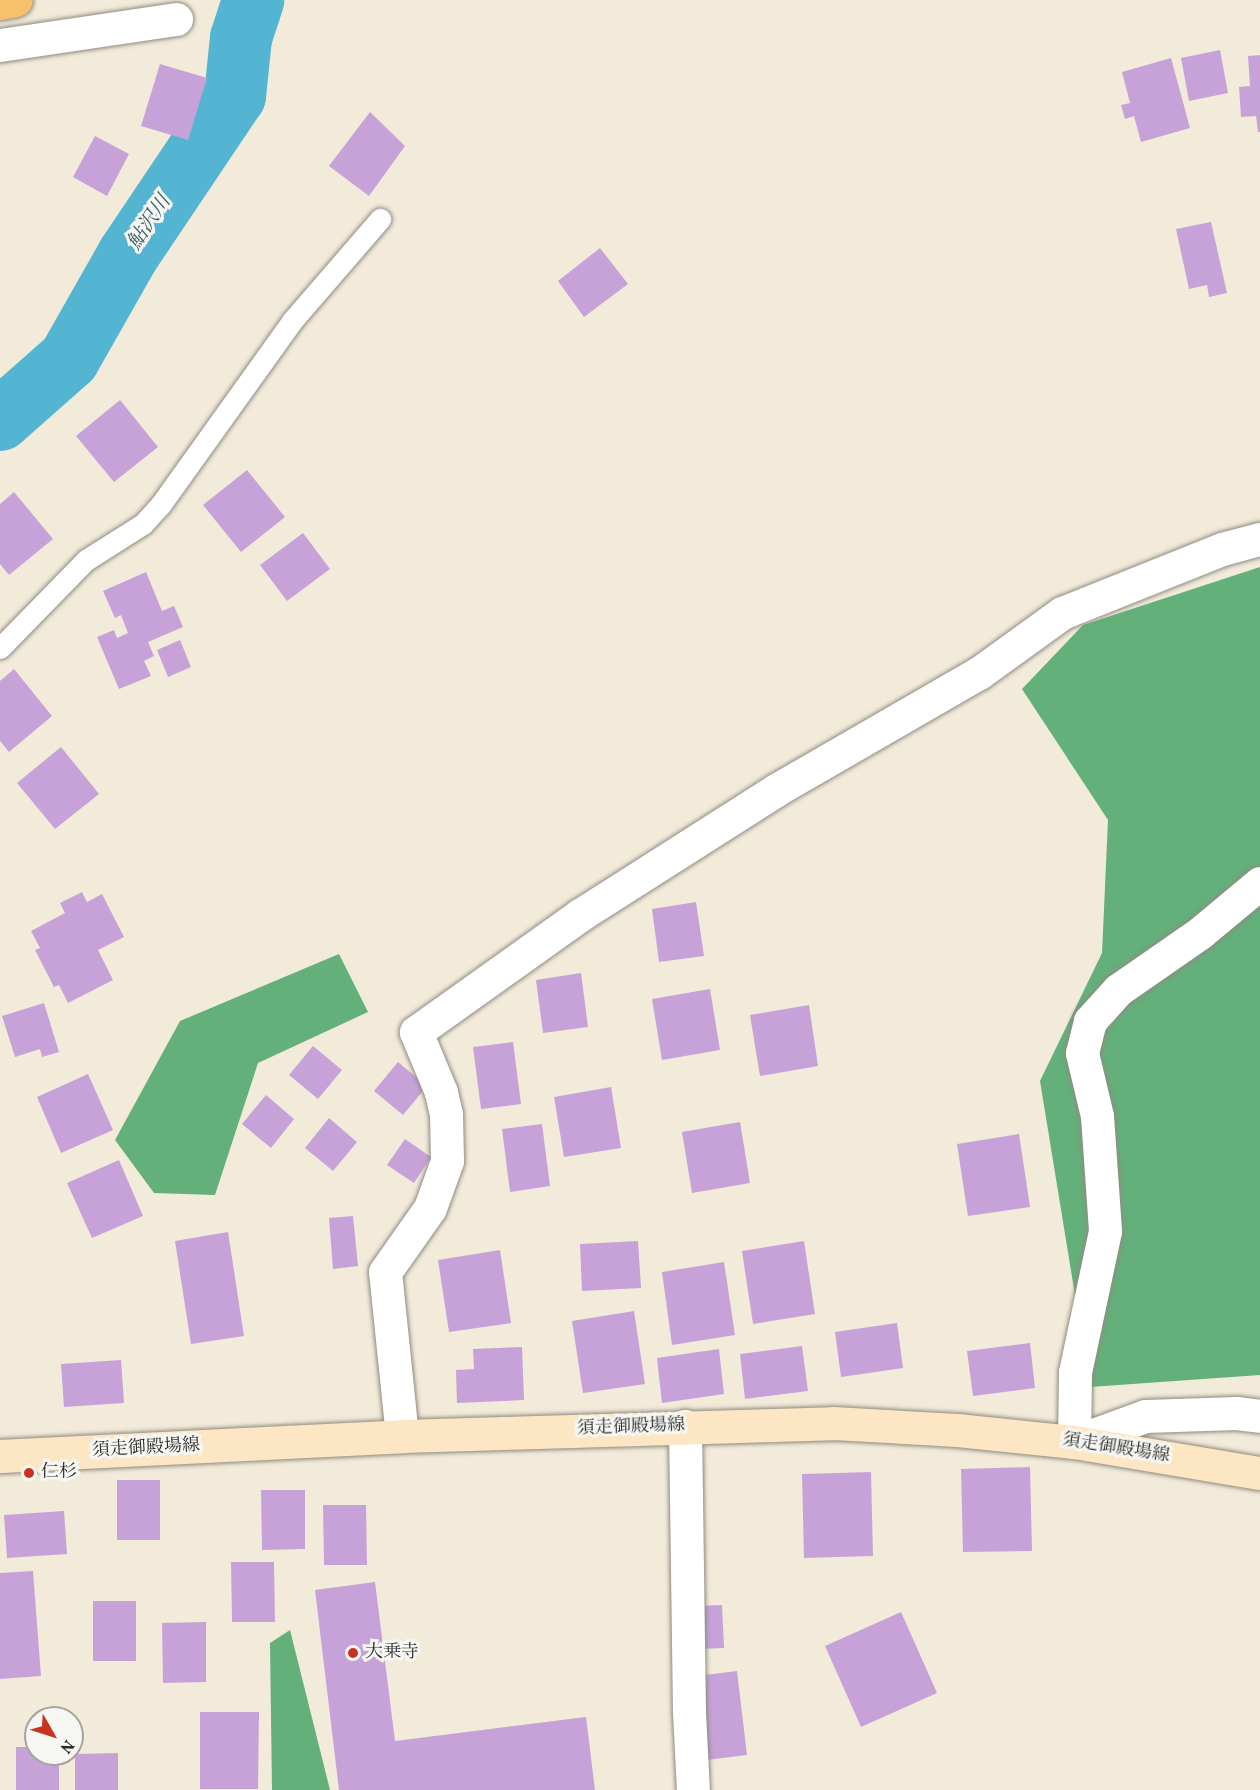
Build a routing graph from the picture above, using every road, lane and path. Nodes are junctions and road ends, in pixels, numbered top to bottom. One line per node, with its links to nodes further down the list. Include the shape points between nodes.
1 (16, 0): 2 (highway)
2 (0, 3)
3 (176, 19): 4 (street)
4 (0, 45)
5 (380, 219): 7 (lane, via 292,321 161,504 142,524 86,560)
6 (1260, 539): 11 (street, via 1222,549 1062,613 979,673 776,790 580,915 416,1032 441,1092 446,1114 447,1161 430,1208 385,1272)
7 (0, 648)
8 (1260, 883): 12 (street, via 1200,933 1118,990 1090,1021 1082,1053 1097,1116 1105,1230 1075,1371)
9 (1260, 1416): 12 (street, via 1145,1416)
10 (685, 1426): 11 (main road, 須走御殿場線); 12 (main road, 須走御殿場線, via 833,1423); 15 (street)
11 (402, 1436): 13 (main road, 須走御殿場線)
12 (1074, 1442): 14 (main road, 須走御殿場線)
13 (0, 1456)
14 (1260, 1473)
15 (693, 1790)

